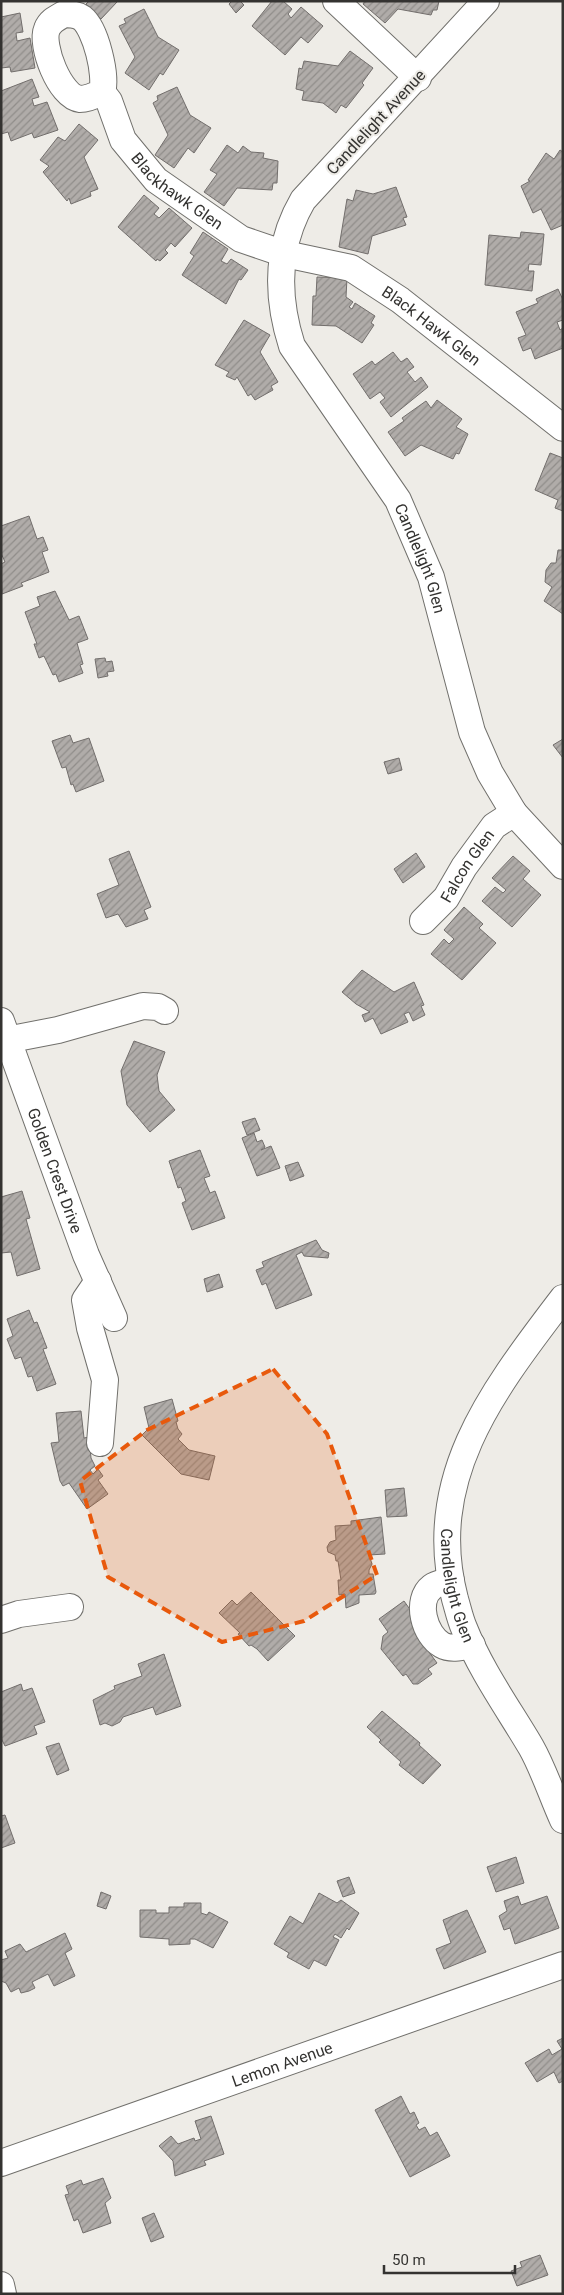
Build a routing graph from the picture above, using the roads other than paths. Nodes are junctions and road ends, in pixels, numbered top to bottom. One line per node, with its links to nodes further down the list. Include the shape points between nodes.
1 (336, 1): 3 (street)
2 (486, 1): 3 (street, Candlelight Avenue)
3 (418, 78): 5 (street, Candlelight Avenue, via 303,200 293,217)
4 (102, 92): 5 (street, Blackhawk Glen, via 109,101 123,140 156,180 241,239)
5 (285, 254): 6 (street, Black Hawk Glen, via 351,268 400,300); 7 (street, Candlelight Glen, via 280,279 285,324 292,346 398,500 430,577 472,732 490,773)
6 (563, 428)
7 (514, 814): 8 (street, Candlelight Glen); 9 (street, Falcon Glen, via 494,826 446,898)
8 (563, 866)
9 (423, 921)
10 (165, 1011): 11 (street, via 143,1006 28,1037)
11 (3, 1034): 12 (street, Golden Crest Drive)
12 (98, 1280): 14 (street, Golden Crest Drive); 15 (street, via 85,1300 105,1380)
13 (563, 1298): 16 (street, Candlelight Glen, via 505,1375 471,1436 451,1492 448,1569)
14 (114, 1318)
15 (100, 1443)
16 (451, 1581): 19 (street, Candlelight Glen, via 463,1628); 19 (street, via 433,1586 425,1595 423,1613 429,1631 441,1644 456,1648)
17 (70, 1607): 18 (street, via 19,1614)
18 (1, 1620)
19 (472, 1645): 20 (street, Candlelight Glen, via 532,1749)
20 (563, 1820)
21 (563, 1965): 22 (street, Lemon Avenue)
22 (1, 2163)
23 (1, 2285): 24 (street)
24 (3, 2294)

